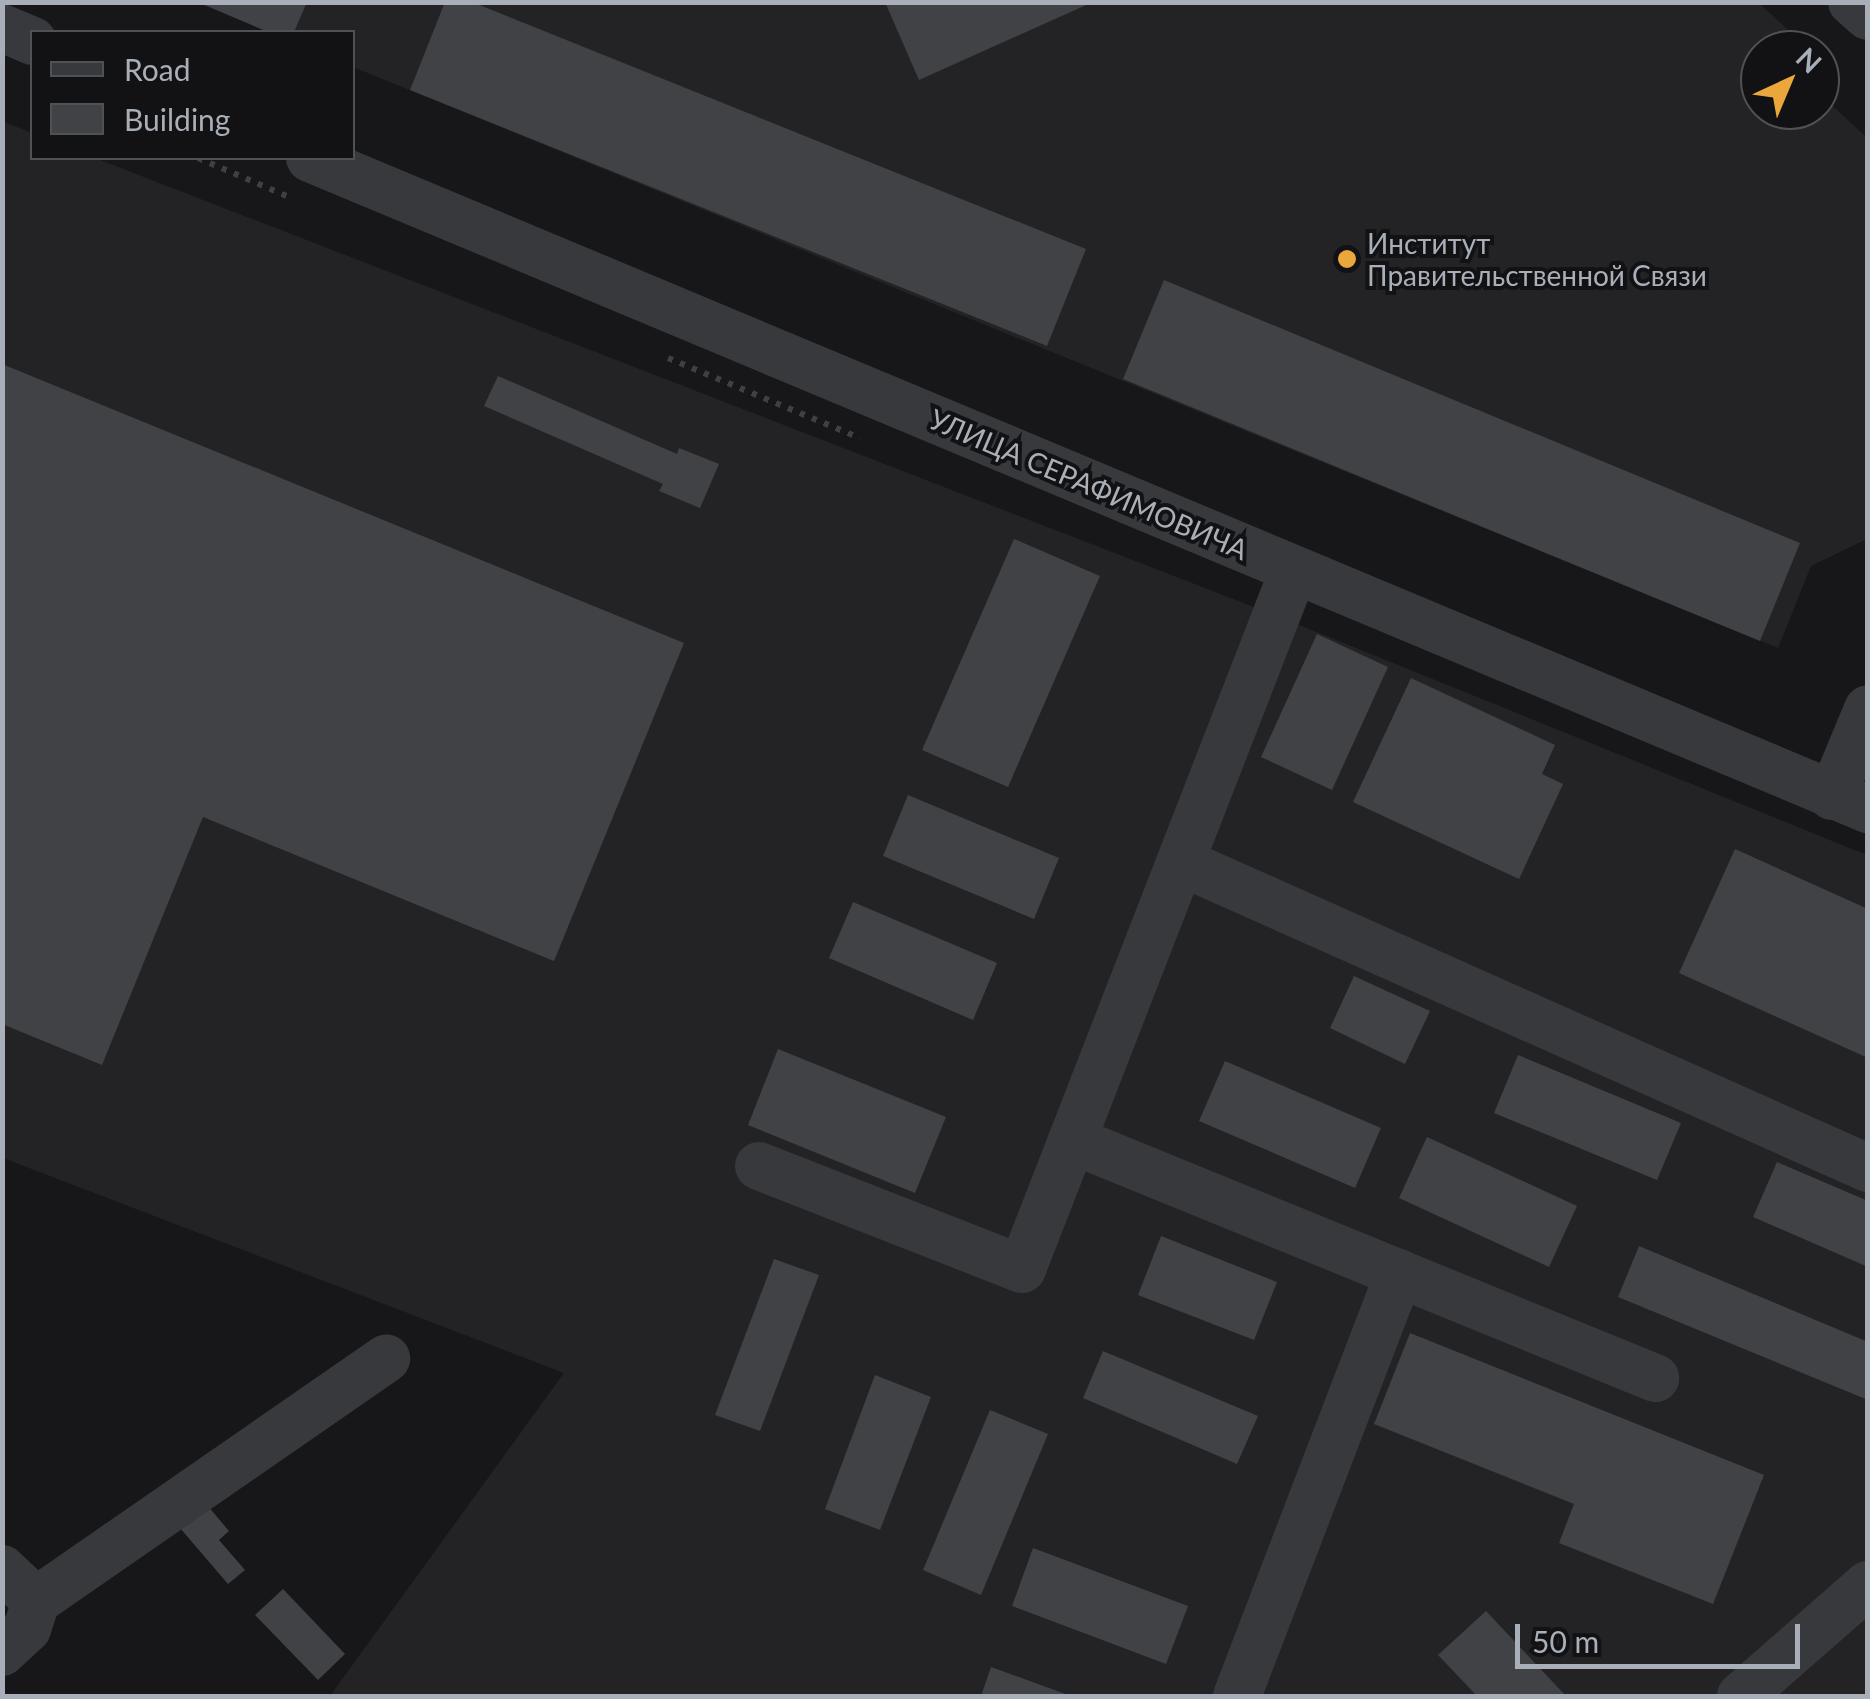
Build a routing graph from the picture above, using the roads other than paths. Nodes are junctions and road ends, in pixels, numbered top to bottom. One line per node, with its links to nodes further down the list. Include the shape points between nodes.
1 (1852, 2): 2 (street)
2 (1868, 16)
3 (2, 28): 4 (street)
4 (30, 40)
5 (315, 160): 6 (street, УЛИЦА СЕРАФИМОВИЧА)
6 (1294, 570): 8 (street, УЛИЦА СЕРАФИМОВИЧА); 9 (street)
7 (1868, 709): 8 (street)
8 (1850, 802)
9 (1181, 862): 10 (street); 12 (street)
10 (1072, 1140): 11 (street, via 1022,1269); 13 (street)
11 (759, 1166)
12 (1868, 1168)
13 (1399, 1273): 15 (street); 19 (street)
14 (386, 1359): 16 (street)
15 (1654, 1378)
16 (19, 1585): 18 (street, via 27,1629)
17 (1868, 1585): 20 (street)
18 (2, 1652)
19 (1237, 1696)
20 (1741, 1696)

